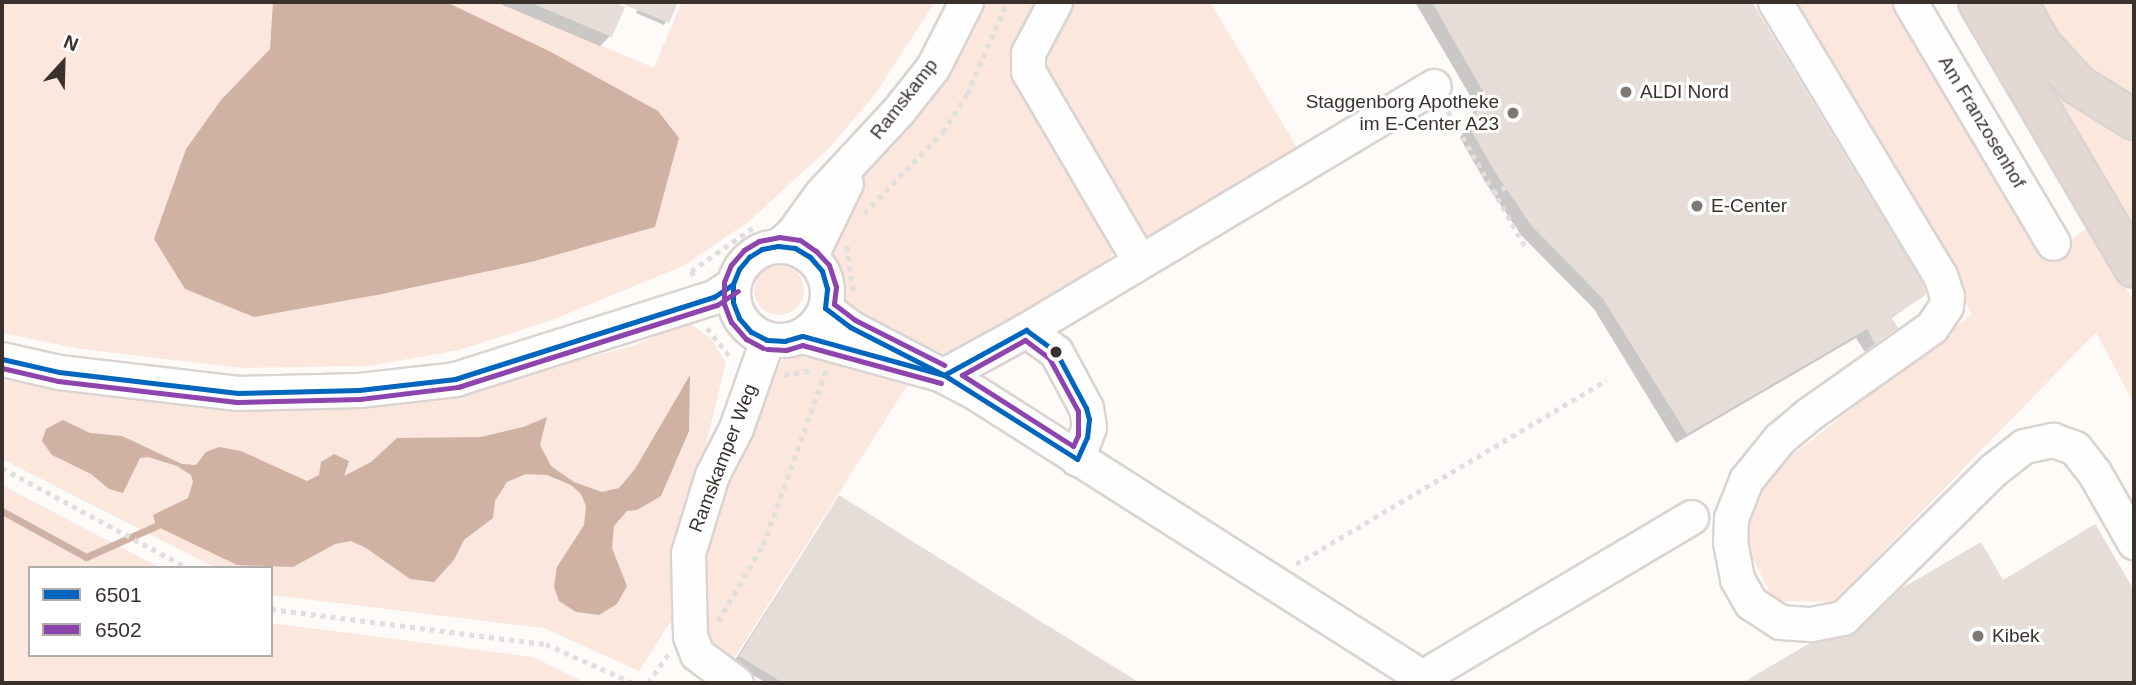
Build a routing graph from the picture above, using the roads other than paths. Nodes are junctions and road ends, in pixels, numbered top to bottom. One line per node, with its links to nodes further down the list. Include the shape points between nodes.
1 (966, 2): 9 (street, Ramskamp, via 933,67)
2 (1055, 2): 13 (street, via 1028,53 1028,71)
3 (1775, 2): 24 (street, via 1940,275 1947,296 1932,327 1809,414 1780,438 1746,480 1731,518 1730,542 1737,579 1751,603 1780,622 1811,624 1843,618 1993,470 2024,446 2053,440 2075,448 2082,456)
4 (1910, 2): 10 (street, Am Franzosenhof)
5 (1978, 2): 14 (highway)
6 (2017, 2): 8 (highway, via 2042,46 2078,85)
7 (1434, 86): 13 (street)
8 (2134, 120)
9 (858, 155): 11 (street, Ramskamp); 12 (street, Ramskamp)
10 (2053, 243)
11 (778, 246): 12 (street, via 795,248); 15 (street, Ramskamp, via 749,257)
12 (810, 257): 16 (street, via 822,271 827,289)
13 (1140, 262): 17 (street)
14 (2134, 268)
15 (733, 284): 19 (street, via 739,318); 20 (street, Ramskamp, via 714,297 455,379 359,390 238,393 59,372)
16 (825, 308): 18 (street, via 817,324); 21 (street, via 850,327)
17 (1026, 330): 21 (street); 22 (street, via 1056,352 1086,408 1089,427)
18 (802, 336): 19 (street); 21 (street)
19 (762, 353): 26 (street, Ramskamper Weg, via 736,428 712,475 688,553 690,636 697,654)
20 (2, 359)
21 (944, 375): 22 (street)
22 (1077, 459): 25 (street)
23 (1690, 517): 25 (street)
24 (2134, 542)
25 (1424, 680)
26 (736, 683)

